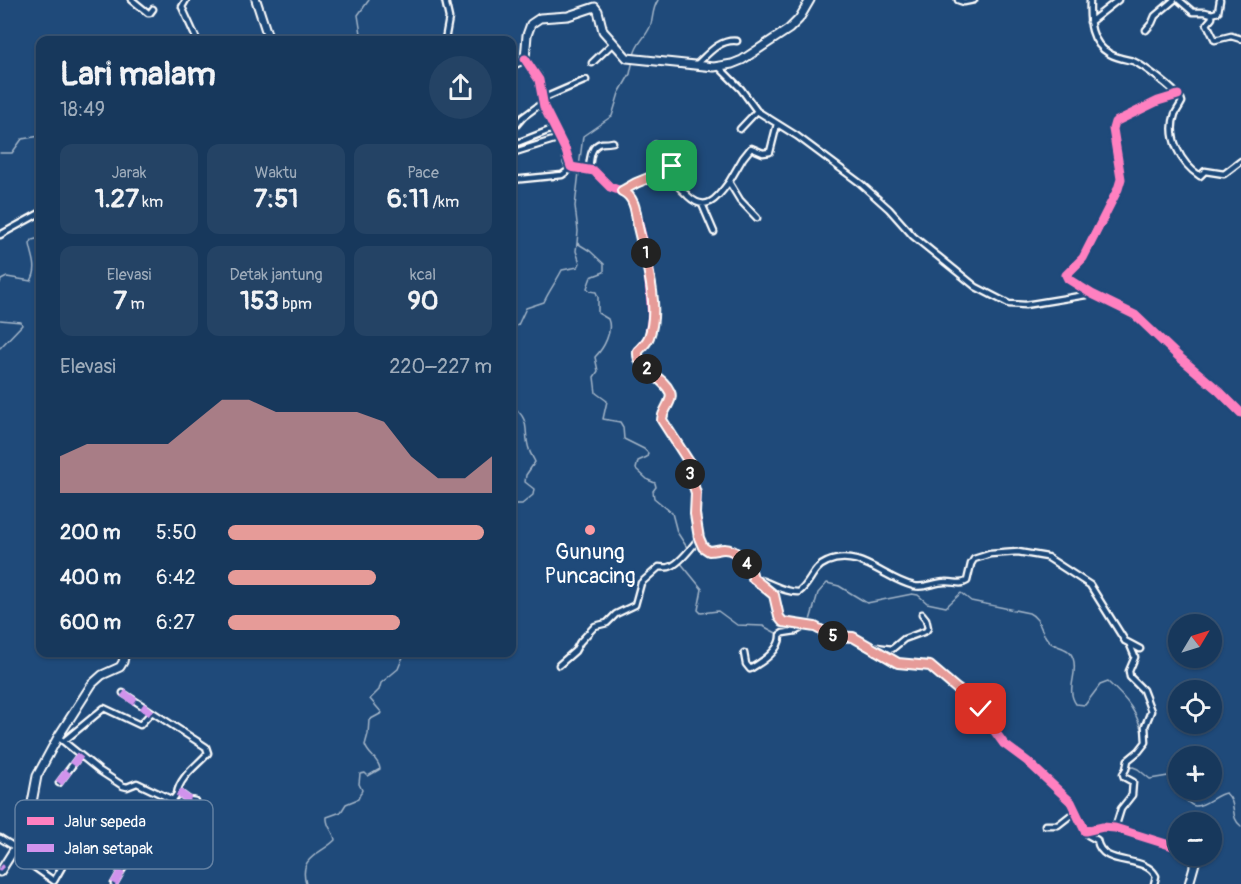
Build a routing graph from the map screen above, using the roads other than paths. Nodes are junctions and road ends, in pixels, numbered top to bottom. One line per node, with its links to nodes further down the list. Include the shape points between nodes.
1 (132, 0): 13 (street, via 149,14)
2 (186, 0): 17 (street, via 182,7)
3 (256, 0): 18 (street)
4 (445, 0): 19 (street, via 449,18)
5 (810, 0): 27 (street, via 789,29 742,60)
6 (958, 0): 7 (street)
7 (974, 0)
8 (1090, 0): 15 (street)
9 (1118, 0): 15 (street)
10 (1174, 0): 16 (street)
11 (1179, 0): 14 (street, via 1193,12)
12 (1220, 0): 14 (street, via 1218,12)
13 (153, 9)
14 (1212, 14): 20 (street, via 1207,24 1215,40 1231,36)
15 (1090, 22): 29 (street, via 1102,48 1140,65)
16 (1146, 30)
17 (195, 36)
18 (267, 36)
19 (446, 36)
20 (1241, 39)
21 (737, 41): 26 (street, via 721,44)
22 (613, 43): 23 (street, via 603,31 596,7 576,14 540,18 531,24); 25 (street); 26 (street, via 631,58)
23 (525, 59): 24 (street); 30 (street, via 538,77)
24 (516, 63)
25 (592, 63)
26 (696, 64): 27 (street)
27 (720, 68): 31 (street)
28 (586, 80): 30 (street)
29 (1178, 95): 41 (street, via 1182,102 1174,119 1173,137 1177,151 1192,171 1200,176 1205,171 1224,174); 53 (street, via 1146,106 1113,126 1121,179 1118,189 1083,258 1066,275)
30 (542, 101): 33 (street); 34 (street)
31 (757, 111): 32 (street); 35 (street)
32 (777, 124): 46 (street, via 770,152 750,149); 53 (street, via 860,183 932,253 994,297 1009,304 1025,305)
33 (516, 125)
34 (555, 128): 36 (street); 38 (street)
35 (740, 129)
36 (560, 138): 40 (street); 42 (street)
37 (613, 142): 44 (street, via 594,148)
38 (516, 143)
39 (656, 145): 43 (street)
40 (516, 152)
41 (1241, 161)
42 (574, 168): 44 (street); 45 (street, via 562,175)
43 (673, 168): 47 (street); 48 (street, via 679,187 694,202)
44 (588, 169): 47 (street)
45 (516, 180)
46 (729, 182): 48 (street, via 714,201); 50 (street)
47 (622, 191): 55 (street, via 633,202 652,294 650,333 638,351 638,361 657,375 670,392 662,420 689,462)
48 (702, 204): 51 (street)
49 (36, 215): 52 (street)
50 (757, 218)
51 (714, 232)
52 (0, 235)
53 (1092, 294): 54 (street, via 1135,315)
54 (1241, 413)
55 (699, 538): 56 (street, via 707,550 727,549 742,558); 64 (street, via 677,563 659,567 641,583 633,606 595,626)
56 (753, 578): 58 (street, via 774,595 783,622); 59 (street, via 799,592 817,567 828,561 852,559 912,586 945,581 960,584 968,580 974,560 1003,551 1029,553 1054,561 1090,585)
57 (922, 614): 60 (street, via 926,631 904,639 892,649)
58 (807, 625): 60 (street, via 832,636 853,637); 62 (street, via 783,633 774,651 750,669)
59 (1128, 643): 61 (street); 76 (street, via 1135,657 1129,671 1131,677 1143,690 1151,711 1145,726 1146,742 1128,760 1123,774 1133,782 1133,793)
60 (873, 649): 74 (street, via 898,663 930,666 977,703 1004,744 1055,786)
61 (1140, 650)
62 (744, 653)
63 (124, 657): 67 (street, via 120,667 92,684)
64 (559, 665)
65 (123, 693): 66 (street)
66 (151, 713): 67 (street, via 140,726 104,708); 70 (street, via 208,751 182,781)
67 (61, 739): 68 (street); 71 (street, via 36,776)
68 (80, 755): 69 (street); 72 (street, via 123,786 137,783)
69 (59, 783)
70 (178, 792): 72 (street); 73 (street)
71 (32, 800)
72 (173, 800)
73 (193, 800)
74 (1076, 811): 75 (street, via 1058,825); 77 (street)
75 (1045, 825)
76 (1115, 828): 77 (street); 79 (street)
77 (1084, 830): 87 (street, via 1108,856 1154,872)
78 (0, 838): 80 (street)
79 (1168, 845)
80 (14, 850): 82 (street)
81 (1194, 866): 88 (street)
82 (1, 869)
83 (39, 869): 84 (street, via 54,881)
84 (61, 869)
85 (122, 870): 86 (street)
86 (114, 884)
87 (1154, 884)
88 (1189, 884)

